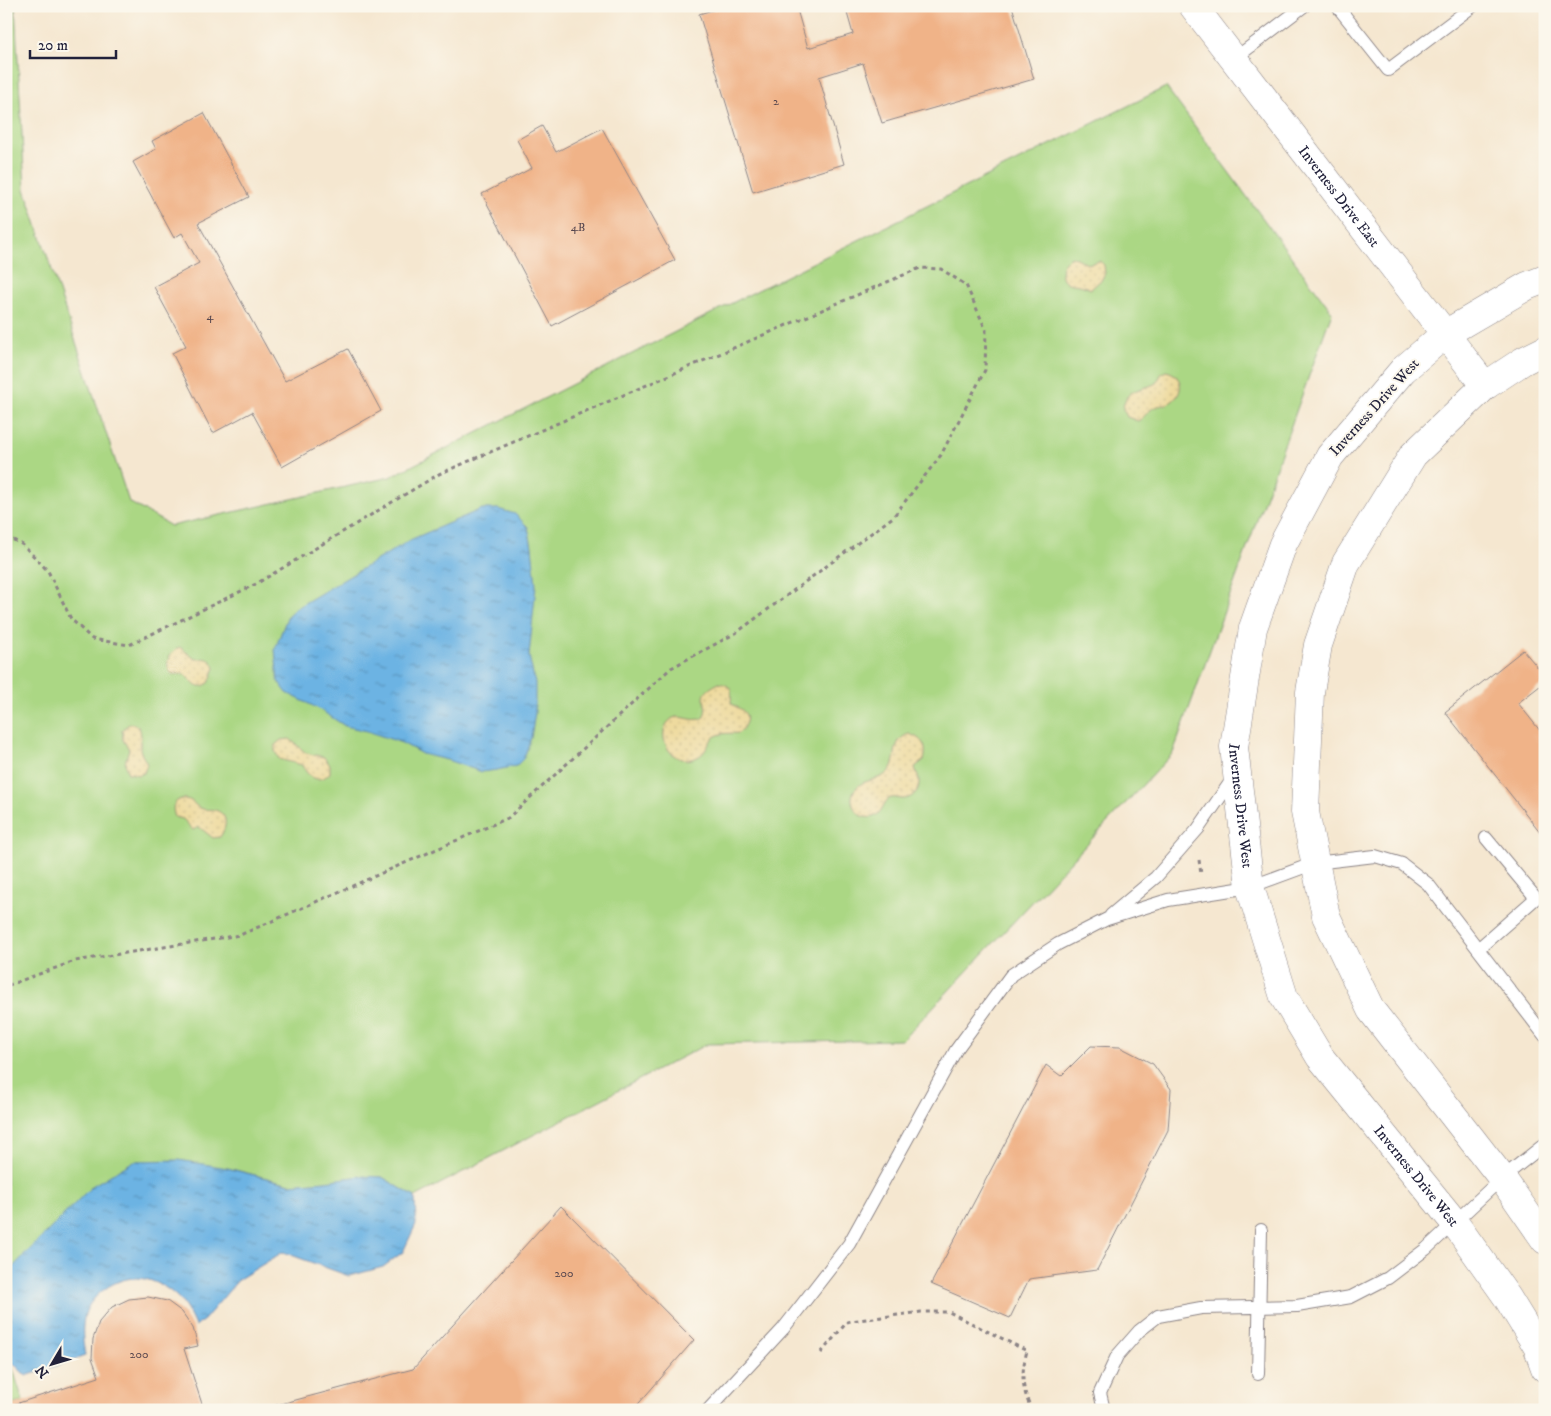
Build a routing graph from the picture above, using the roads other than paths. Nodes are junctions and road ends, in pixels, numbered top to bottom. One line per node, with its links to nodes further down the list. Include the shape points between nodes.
1 (1193, 6): 5 (main road, Inverness Drive East)
2 (1304, 6): 5 (lane)
3 (1338, 6): 4 (lane, via 1388,70)
4 (1473, 6)
5 (1234, 59): 7 (main road, Inverness Drive East)
6 (1545, 279): 7 (main road, Inverness Drive West, via 1527,286)
7 (1445, 334): 9 (main road, Inverness Drive East); 10 (main road, Inverness Drive West, via 1403,370 1330,456 1283,544 1253,628 1234,747)
8 (1545, 350): 9 (main road)
9 (1485, 386): 12 (main road, via 1413,455 1346,564 1318,646 1310,692 1305,812)
10 (1237, 773): 13 (main road, Inverness Drive West); 14 (lane, via 1198,829 1161,871)
11 (1486, 838): 15 (lane, via 1536,898)
12 (1315, 863): 13 (lane); 15 (lane, via 1375,856 1402,864 1428,884); 18 (main road, via 1326,916 1371,1010)
13 (1250, 887): 14 (lane, via 1168,900); 19 (main road, Inverness Drive West, via 1284,997 1320,1057)
14 (1106, 919): 25 (lane, via 1058,944 1011,975 956,1050 849,1244 783,1330)
15 (1478, 949): 16 (lane)
16 (1545, 1036)
17 (1545, 1144): 18 (lane)
18 (1502, 1178): 19 (lane); 21 (main road)
19 (1454, 1222): 22 (lane, via 1388,1278 1351,1298 1297,1306); 23 (main road, Inverness Drive West, via 1507,1297 1537,1346)
20 (1261, 1230): 22 (lane)
21 (1545, 1240)
22 (1259, 1307): 24 (lane); 26 (lane, via 1201,1308 1158,1316 1138,1331 1117,1356 1100,1393)
23 (1545, 1368)
24 (1258, 1374)
25 (708, 1410)
26 (1104, 1410)

